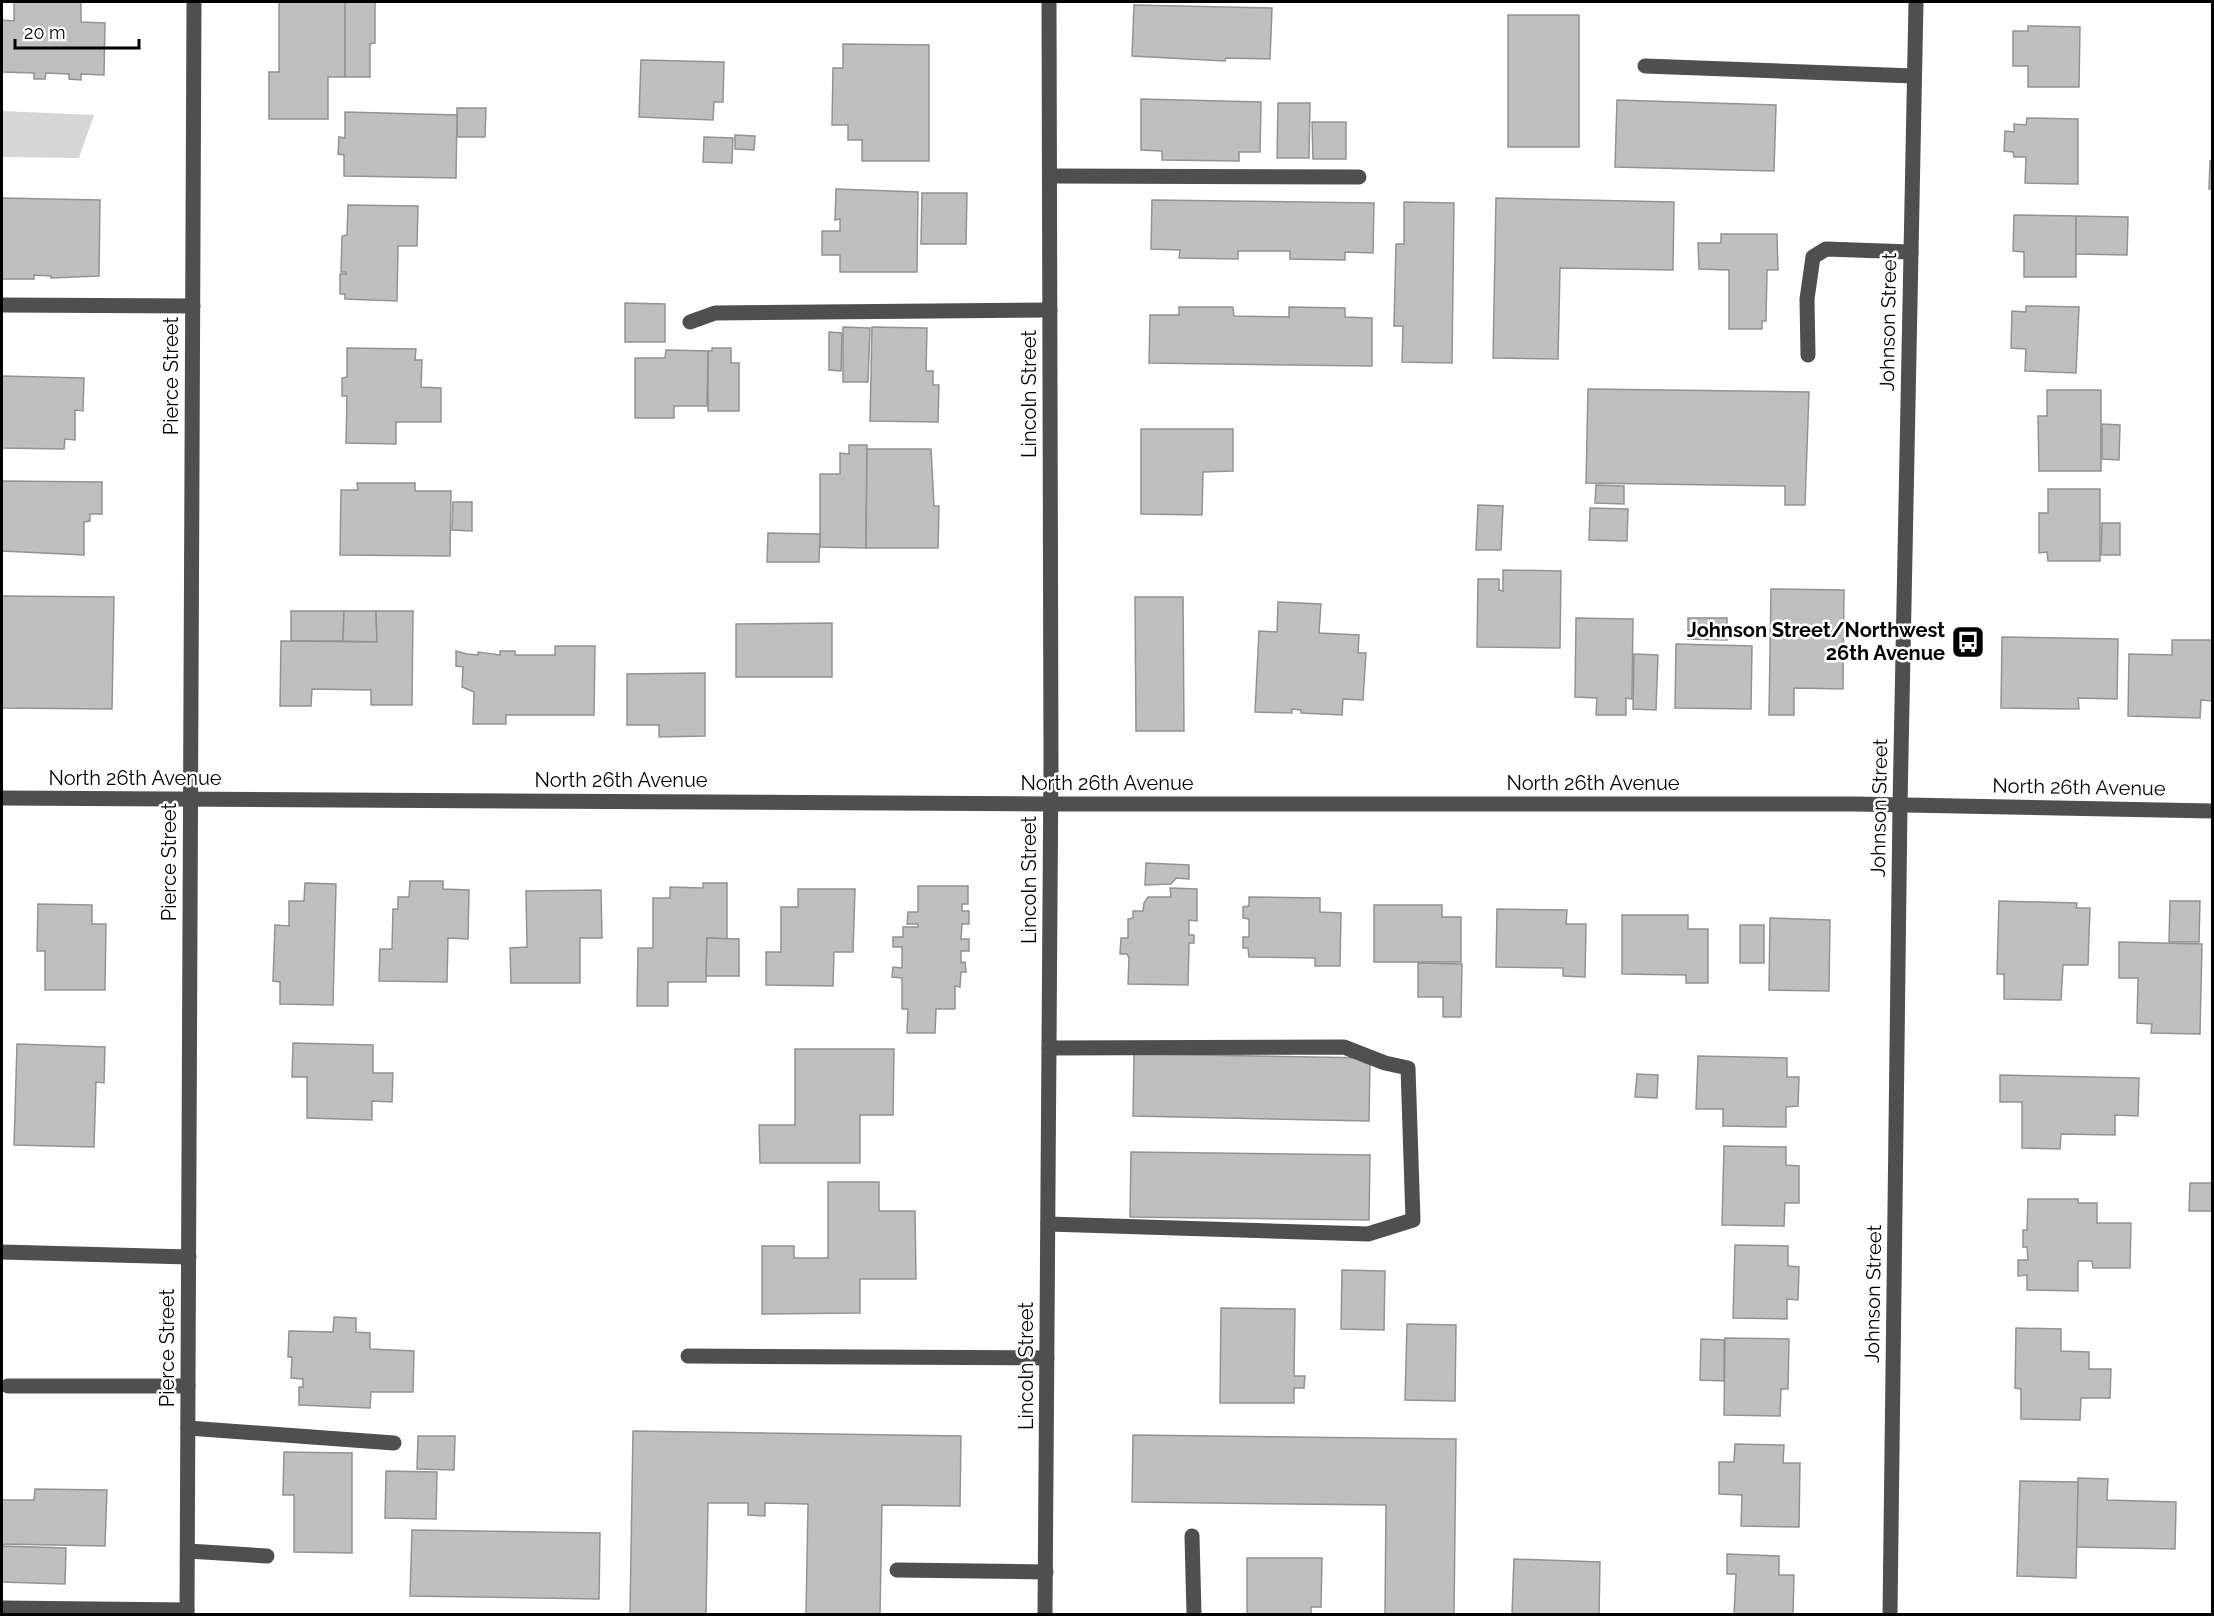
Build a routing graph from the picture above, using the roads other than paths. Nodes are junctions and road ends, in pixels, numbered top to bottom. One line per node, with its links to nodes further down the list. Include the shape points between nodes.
1 (194, 2): 10 (street, Pierce Street)
2 (1048, 2): 6 (street, Lincoln Street)
3 (1916, 2): 5 (street, Johnson Street)
4 (1644, 66): 5 (street)
5 (1914, 76): 8 (street, Johnson Street)
6 (1050, 176): 7 (street); 11 (street, Lincoln Street)
7 (1359, 177)
8 (1911, 252): 13 (street, via 1826,249 1813,257 1807,299); 17 (street, Johnson Street)
9 (2, 305): 10 (street)
10 (193, 306): 15 (street, Pierce Street)
11 (1050, 310): 12 (street, via 715,313); 16 (street, Lincoln Street)
12 (690, 322)
13 (1808, 355)
14 (2, 798): 15 (street, North 26th Avenue)
15 (190, 799): 16 (street, North 26th Avenue); 22 (street, Pierce Street)
16 (1050, 804): 17 (street, North 26th Avenue); 19 (street, Lincoln Street)
17 (1900, 805): 18 (street, North 26th Avenue); 38 (street, Johnson Street)
18 (2212, 811)
19 (1049, 1048): 20 (street, Lincoln Street); 20 (street, via 1344,1047 1408,1068 1413,1220 1368,1234)
20 (1048, 1224): 24 (street, Lincoln Street)
21 (2, 1252): 22 (street)
22 (189, 1257): 26 (street, Pierce Street)
23 (688, 1356): 24 (street)
24 (1047, 1358): 33 (street, Lincoln Street)
25 (8, 1386): 26 (street)
26 (188, 1386): 27 (street, Pierce Street)
27 (188, 1428): 28 (street); 30 (street, Pierce Street)
28 (394, 1443)
29 (1192, 1536): 37 (street)
30 (188, 1551): 31 (street); 35 (street, Pierce Street)
31 (267, 1556)
32 (897, 1570): 33 (street)
33 (1046, 1572): 36 (street, Lincoln Street)
34 (2, 1608): 35 (street)
35 (187, 1612)
36 (1045, 1614)
37 (1194, 1614)
38 (1890, 1614)

